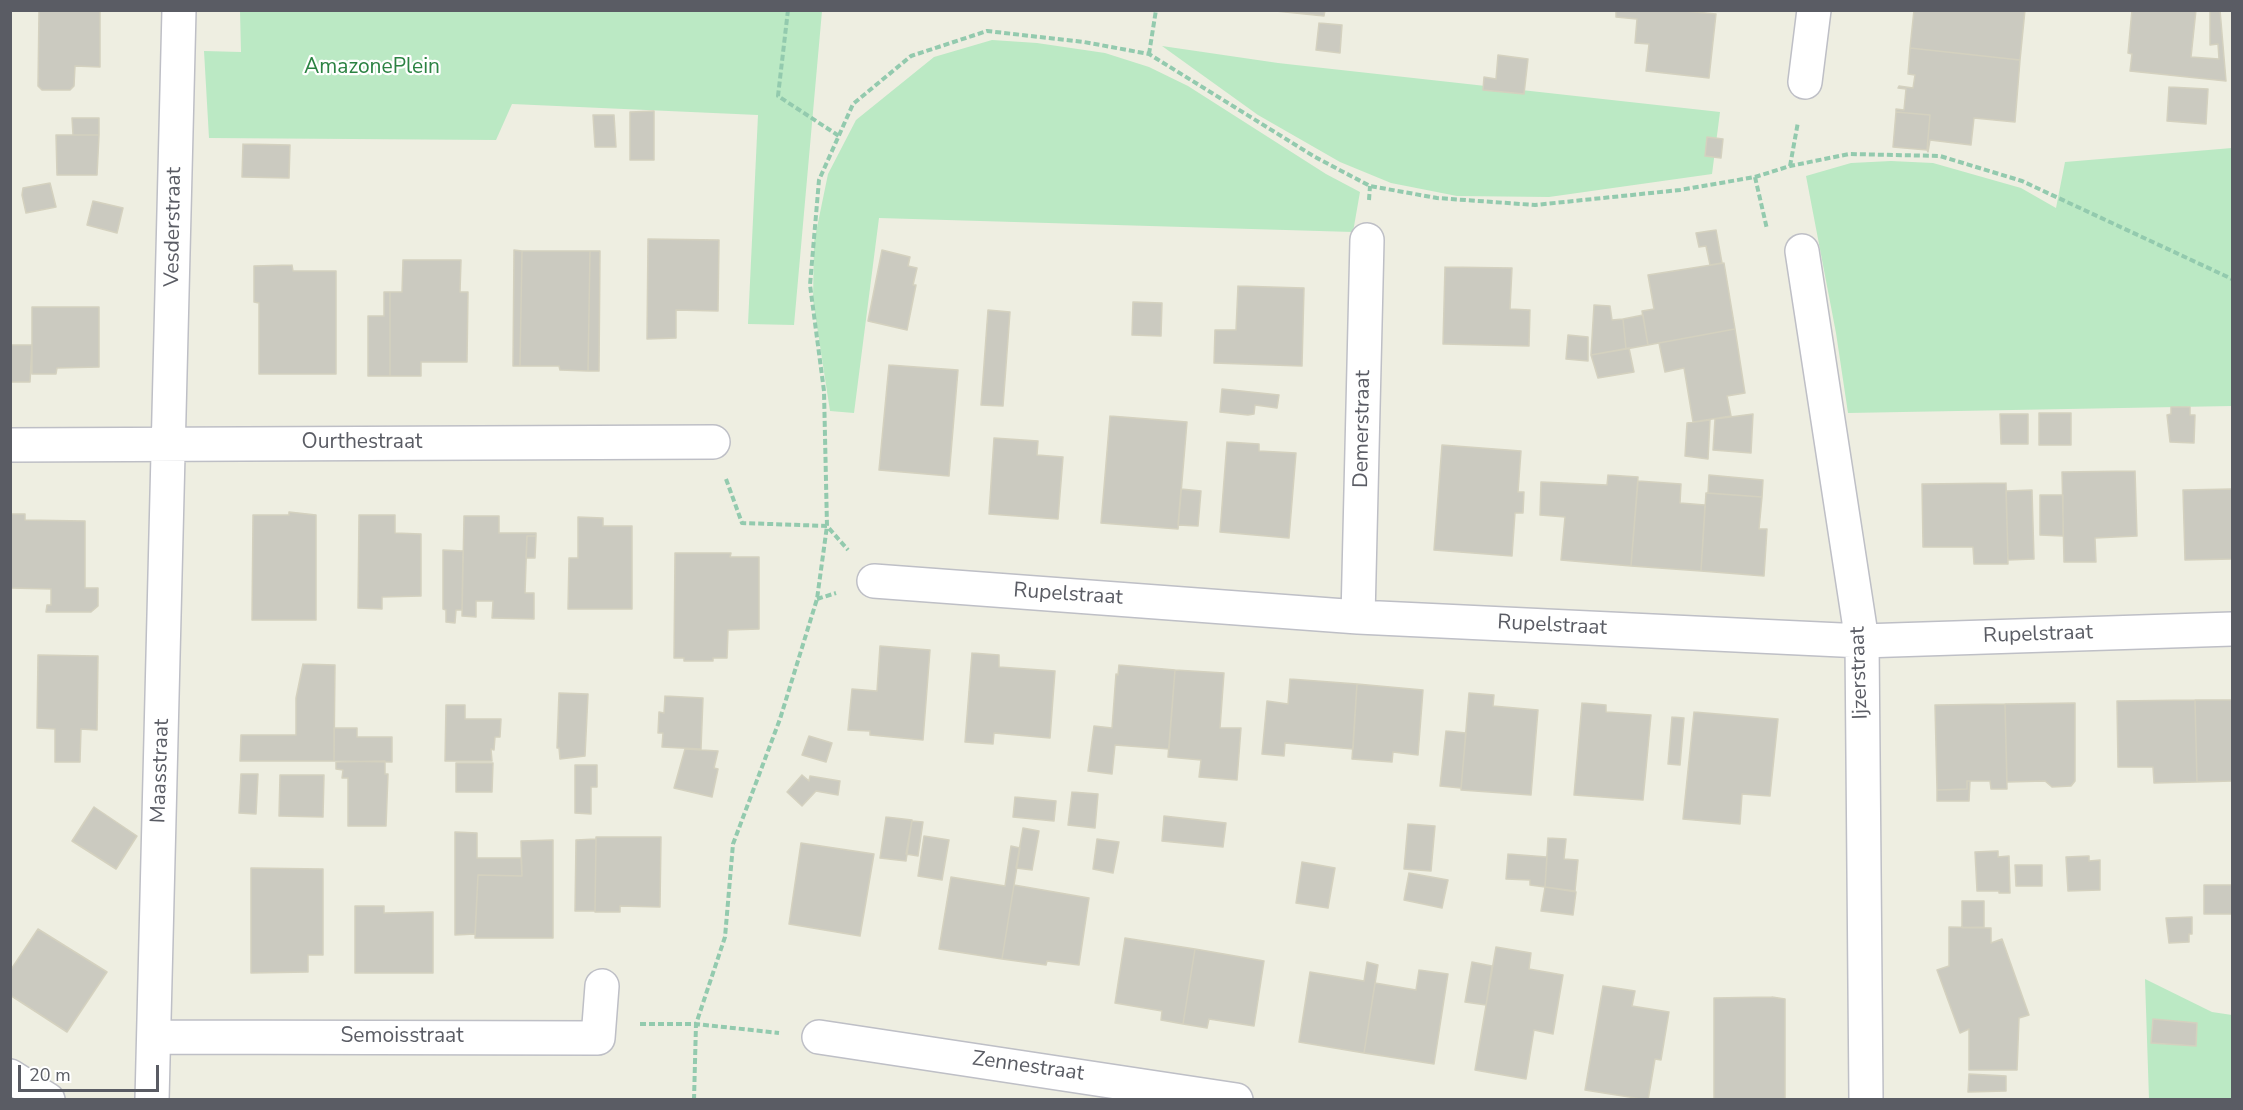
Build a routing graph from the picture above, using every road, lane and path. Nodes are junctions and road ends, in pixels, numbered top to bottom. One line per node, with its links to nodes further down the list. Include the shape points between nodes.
1 (179, 10): 12 (street, Vesderstraat)
2 (788, 10): 7 (path, via 778,96)
3 (1156, 10): 5 (path)
4 (1814, 10): 6 (street)
5 (1149, 54): 7 (path, via 987,31 911,56 853,104); 10 (path, via 1315,157 1370,186 1437,198 1535,205 1680,190 1849,154 1940,156 2022,181)
6 (1805, 82)
7 (839, 136): 14 (path, via 819,180 810,285 824,391)
8 (1367, 240): 16 (street, Demerstraat)
9 (1802, 251): 18 (street, Ijzerstraat)
10 (2232, 279)
11 (713, 442): 12 (street, Ourthestraat); 14 (path, via 742,523)
12 (169, 443): 13 (street, Ourthestraat); 22 (street, Maasstraat)
13 (10, 445)
14 (827, 525): 15 (path); 20 (path, via 817,599 780,719 733,844 725,937)
15 (873, 581): 16 (street, Rupelstraat)
16 (1358, 617): 18 (street, Rupelstraat)
17 (2232, 629): 18 (street, Rupelstraat)
18 (1862, 641): 30 (street, Ijzerstraat)
19 (602, 986): 21 (street)
20 (696, 1024): 21 (path); 23 (path); 28 (path)
21 (599, 1026): 22 (street, Semoisstraat, via 598,1038)
22 (154, 1037): 27 (street, Maasstraat)
23 (819, 1037): 25 (street, Zennestraat)
24 (10, 1076): 26 (street)
25 (1076, 1087): 29 (street, Zennestraat)
26 (48, 1100)
27 (152, 1100)
28 (694, 1100)
29 (1236, 1100)
30 (1866, 1100)

